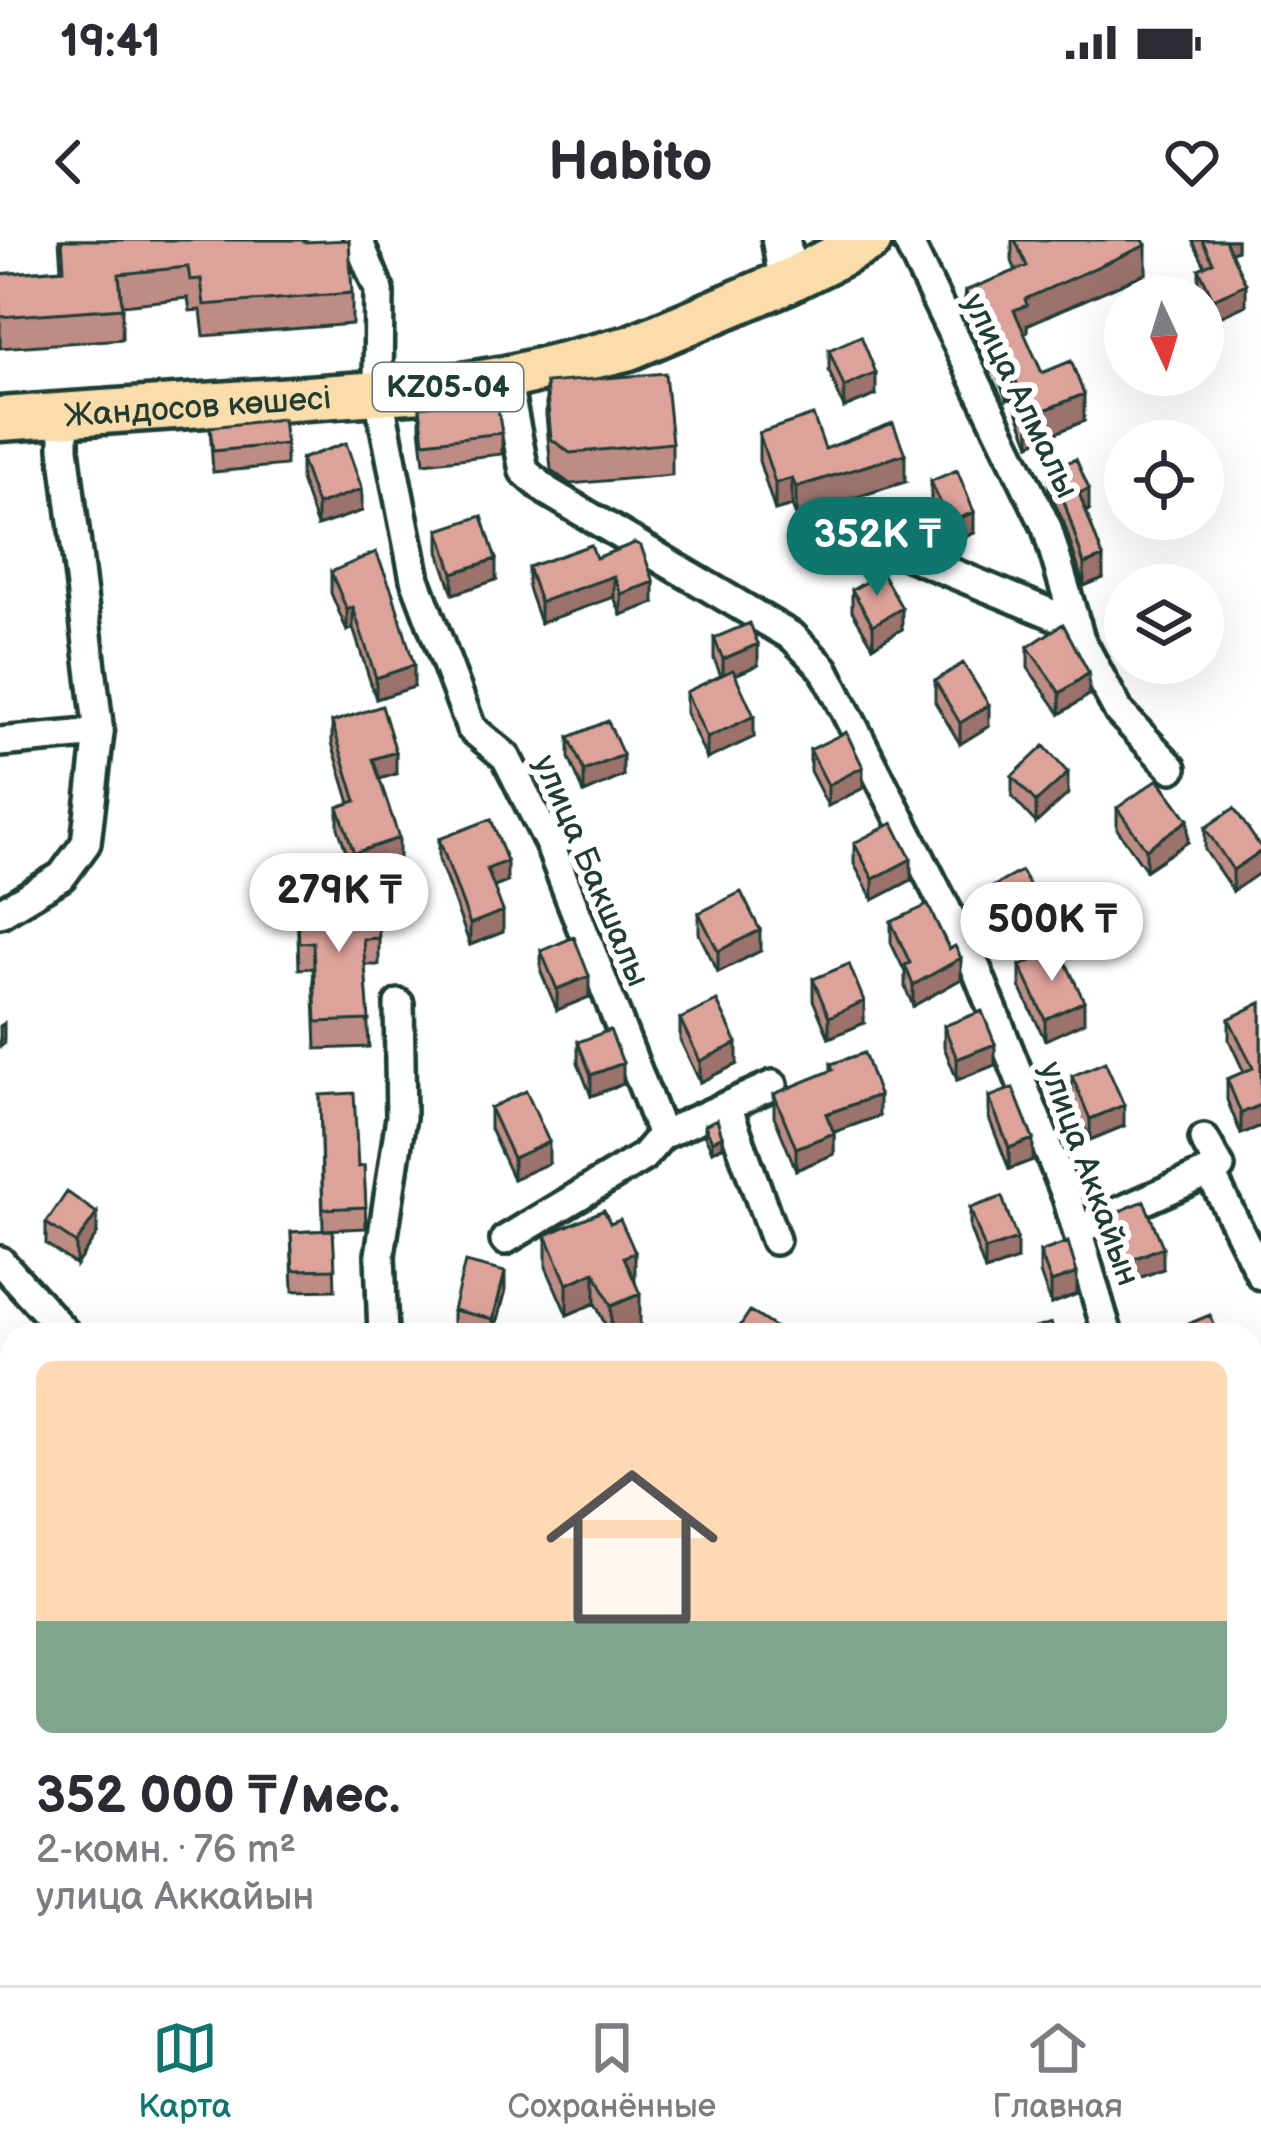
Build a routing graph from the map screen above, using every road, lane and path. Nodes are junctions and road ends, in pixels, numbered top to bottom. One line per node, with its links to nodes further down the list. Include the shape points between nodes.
1 (358, 240): 6 (street, улица Бакшалы, via 379,290)
2 (870, 240): 4 (main road, Жандосов көшесі / KZ05-04)
3 (907, 240): 10 (street, улица Алмалы, via 1047,528)
4 (785, 260): 5 (main road, Жандосов көшесі / KZ05-04, via 629,349)
5 (506, 379): 6 (main road, Жандосов көшесі / KZ05-04); 21 (street, улица Аккайын, via 524,471 793,637 824,669 976,968)
6 (378, 392): 7 (main road, Жандосов көшесі / KZ05-04); 18 (street, улица Бакшалы, via 415,579 471,728 506,757 549,844)
7 (64, 413): 8 (main road, Жандосов көшесі / KZ05-04); 11 (street)
8 (0, 418)
9 (855, 533): 10 (street)
10 (1076, 624): 13 (street, улица Алмалы, via 1119,712)
11 (98, 733): 12 (street); 14 (street, via 86,843 62,876)
12 (0, 742)
13 (1172, 768)
14 (0, 913)
15 (399, 1004): 27 (street, via 400,1117 380,1255)
16 (773, 1084): 17 (street)
17 (727, 1106): 18 (street); 23 (street)
18 (662, 1135): 22 (street, via 644,1157)
19 (1204, 1139): 20 (street, via 1220,1167)
20 (1210, 1172): 21 (street); 25 (street)
21 (1078, 1230): 28 (street, улица Аккайын)
22 (505, 1240)
23 (775, 1240)
24 (0, 1261): 26 (street)
25 (1261, 1275)
26 (56, 1323)
27 (383, 1323)
28 (1105, 1323)

